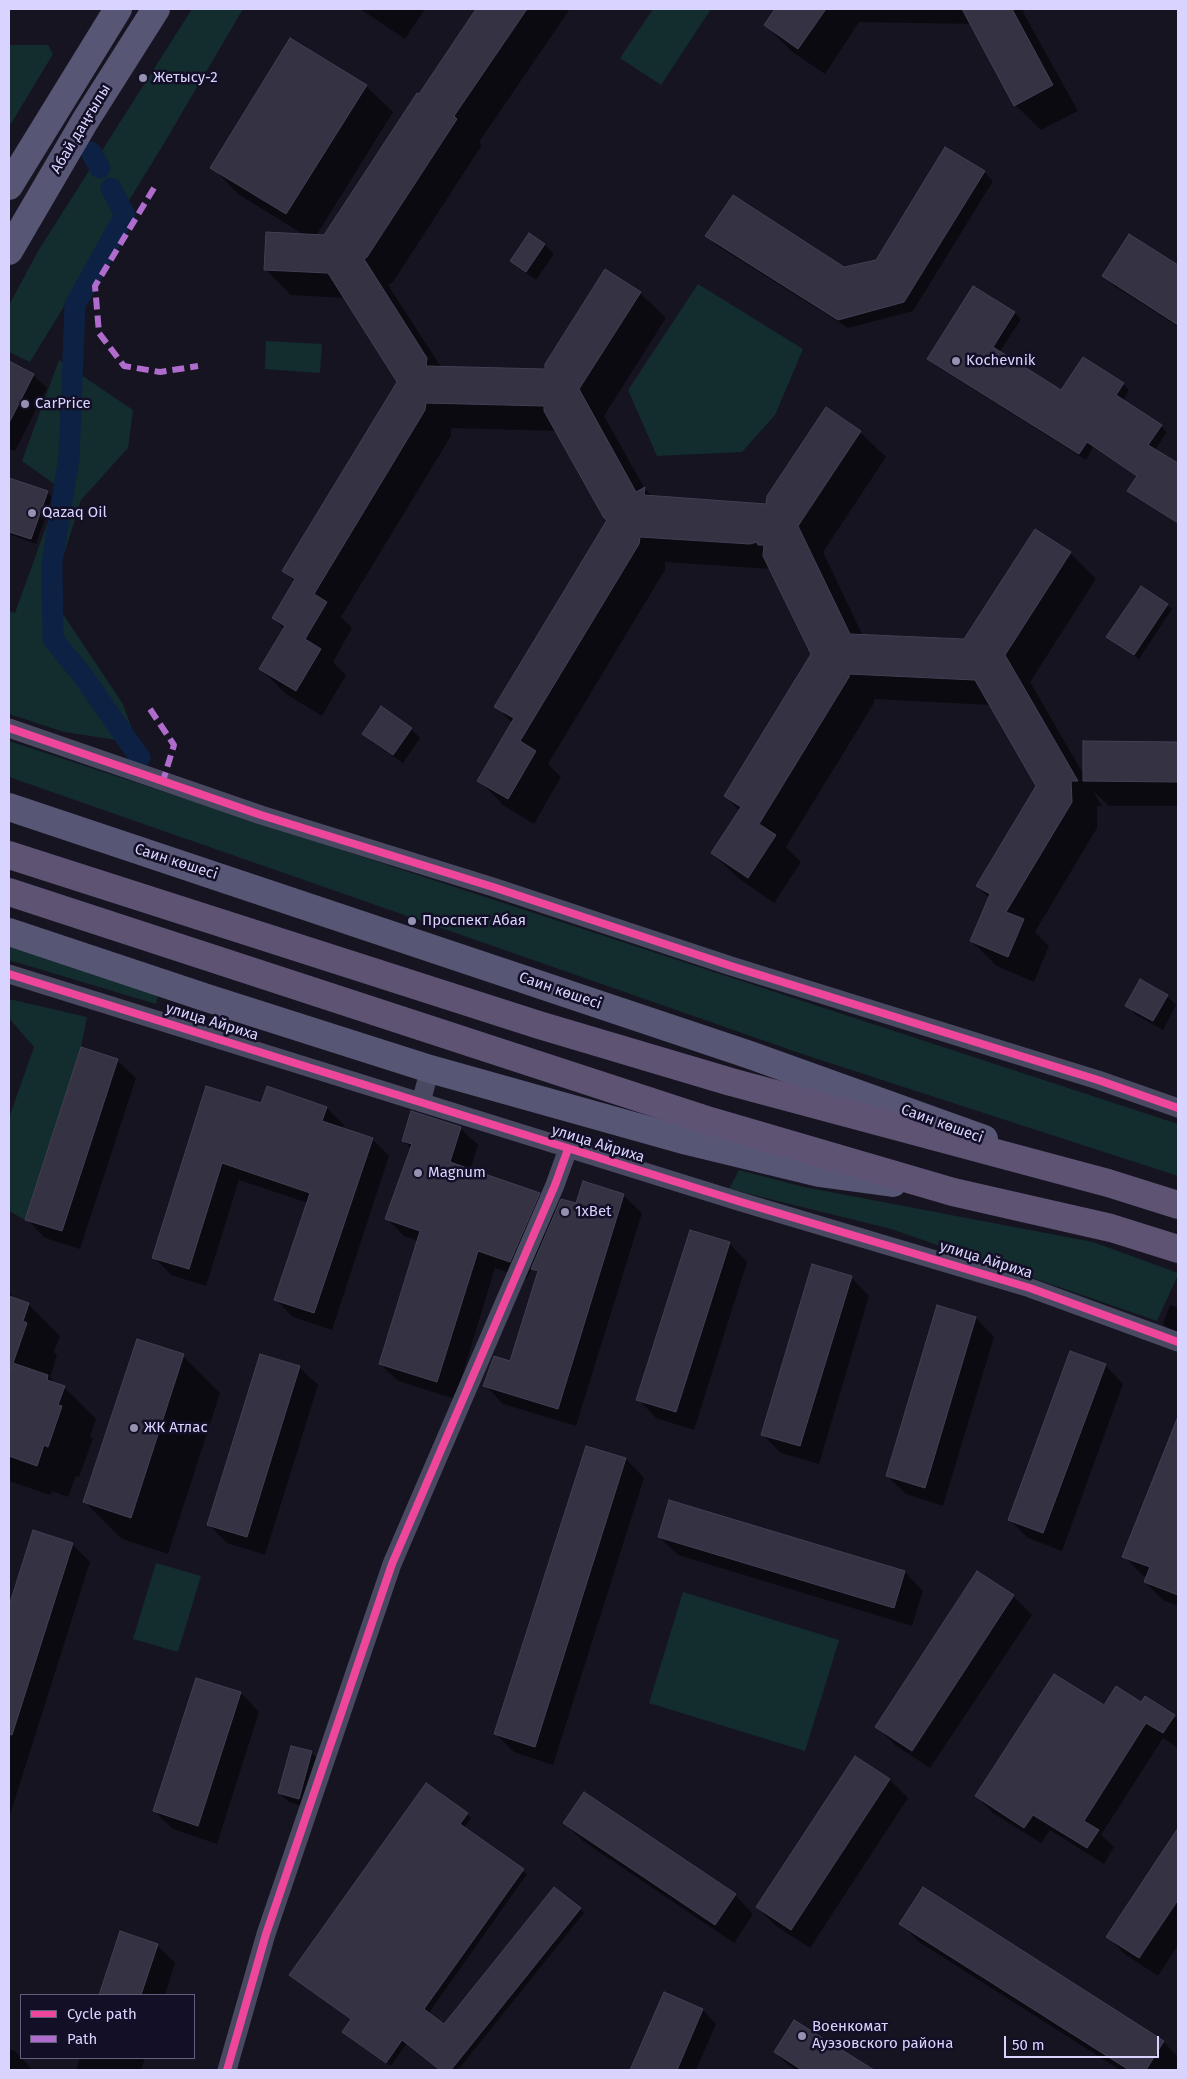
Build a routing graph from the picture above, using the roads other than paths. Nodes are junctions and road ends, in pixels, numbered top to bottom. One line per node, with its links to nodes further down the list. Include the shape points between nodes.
1 (118, 9): 3 (main road)
2 (156, 9): 4 (main road, Абай даңғылы, via 85,120)
3 (9, 186)
4 (9, 250)
5 (9, 728): 13 (street, via 261,815)
6 (9, 807): 15 (main road, Саин көшесі, via 750,1055)
7 (9, 855): 15 (main road, Саин көшесі, via 548,1028 732,1082)
8 (9, 892): 16 (main road, via 710,1121)
9 (9, 932): 11 (main road)
10 (9, 974): 12 (street, улица Айриха)
11 (430, 1069): 12 (street); 16 (main road, via 687,1141 819,1173)
12 (421, 1102): 14 (street, улица Айриха)
13 (1178, 1108)
14 (568, 1149): 19 (street, улица Айриха, via 1030,1288); 20 (street, via 392,1564 266,1934)
15 (1108, 1183): 17 (main road, Саин көшесі)
16 (953, 1192): 18 (main road, via 1110,1228)
17 (1178, 1205)
18 (1178, 1249)
19 (1178, 1342)
20 (228, 2070)

